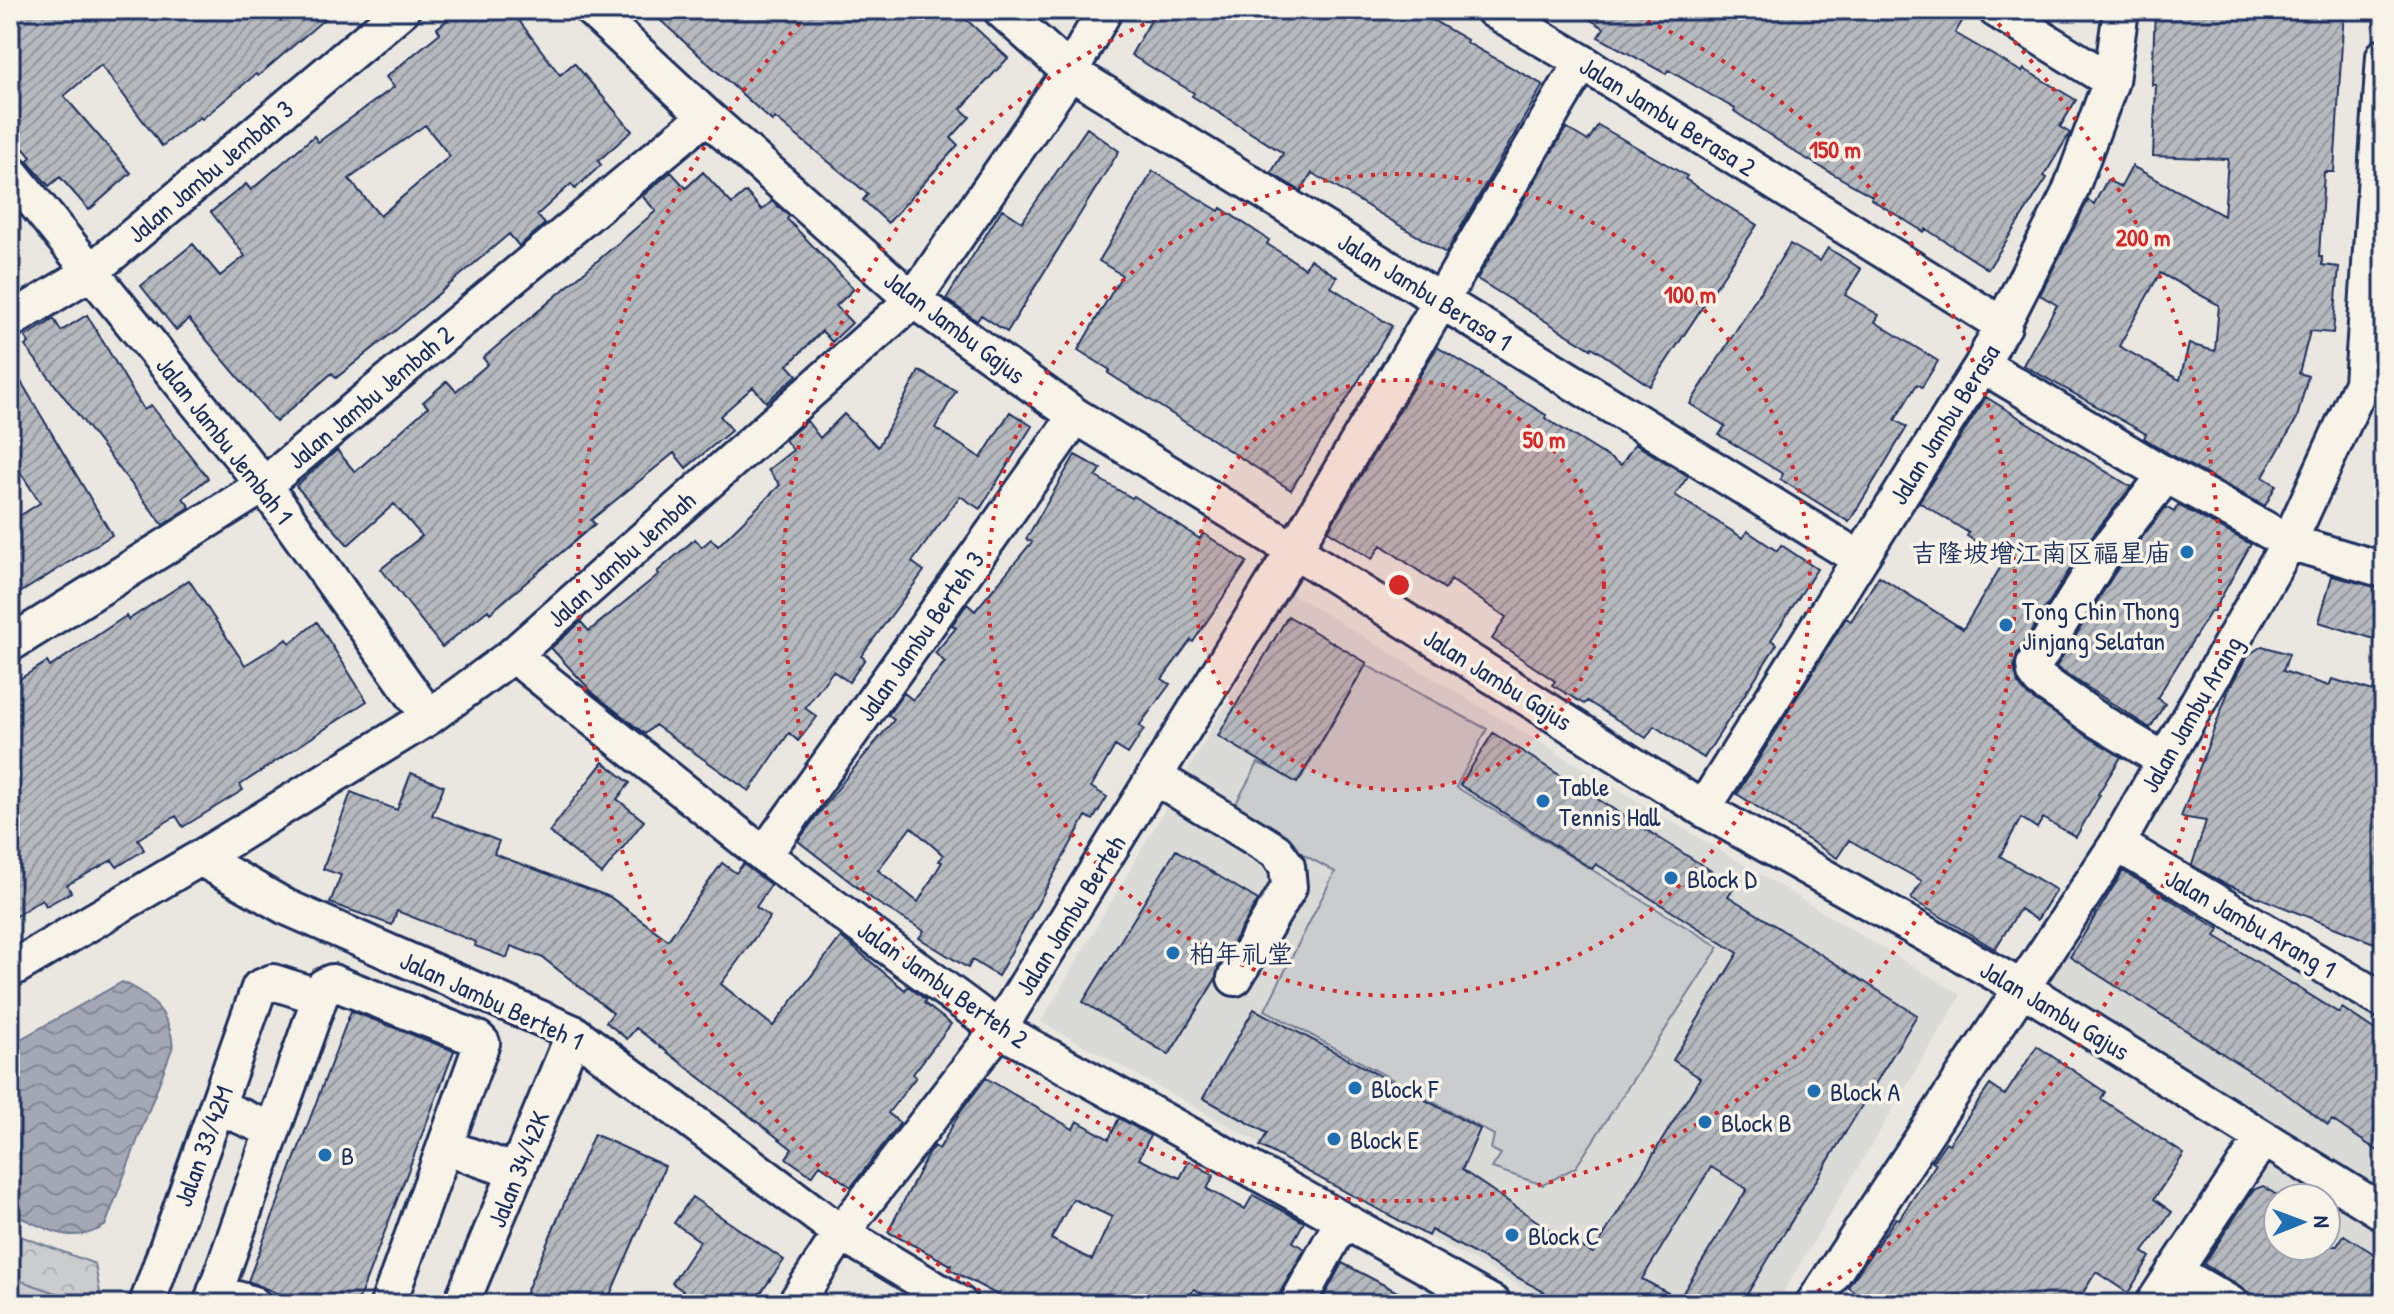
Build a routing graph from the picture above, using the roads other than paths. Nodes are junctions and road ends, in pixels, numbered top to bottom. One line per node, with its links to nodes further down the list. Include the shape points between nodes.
1 (402, 10): 14 (street, Jalan Jambu Jembah 3)
2 (592, 10): 12 (street, Jalan Jambu Gajus)
3 (1001, 10): 10 (street, Jalan Jambu Berasa 1)
4 (1105, 10): 10 (street, Jalan Jambu Jembah)
5 (1493, 10): 9 (street, Jalan Jambu Berasa 2)
6 (1996, 10): 11 (street)
7 (2121, 10): 11 (street, Jalan Jambu Berasa)
8 (2384, 56): 23 (street, Jalan Jambu Arang, via 2362,383)
9 (1582, 62): 16 (street, Jalan Jambu Berteh); 18 (street, Jalan Jambu Berasa 2)
10 (1070, 72): 15 (street, Jalan Jambu Jembah); 16 (street, Jalan Jambu Berasa 1)
11 (2111, 81): 18 (street, Jalan Jambu Berasa, via 2069,194)
12 (706, 116): 15 (street, Jalan Jambu Gajus); 22 (street, Jalan Jambu Jembah 2)
13 (10, 172): 14 (street, Jalan Jambu Jembah 1)
14 (89, 273): 17 (street, Jalan Jambu Jembah 3); 22 (street, Jalan Jambu Jembah 1)
15 (913, 300): 20 (street, Jalan Jambu Gajus); 28 (street, Jalan Jambu Jembah)
16 (1440, 300): 24 (street, Jalan Jambu Berteh); 25 (street, Jalan Jambu Berasa 1)
17 (10, 321)
18 (2004, 326): 19 (street, Jalan Jambu Berasa)
19 (1982, 365): 21 (street); 25 (street, Jalan Jambu Berasa)
20 (1076, 416): 24 (street, Jalan Jambu Gajus); 34 (street, Jalan Jambu Berteh 3)
21 (2166, 475): 23 (street); 30 (street, via 2102,556 2034,665 2040,680)
22 (264, 485): 27 (street, Jalan Jambu Jembah 2); 29 (street, Jalan Jambu Jembah 1)
23 (2289, 542): 26 (street); 30 (street, Jalan Jambu Arang)
24 (1294, 550): 31 (street, Jalan Jambu Berteh); 32 (street, Jalan Jambu Gajus)
25 (1860, 559): 32 (street, Jalan Jambu Berasa)
26 (2384, 570)
27 (10, 644)
28 (513, 655): 29 (street, Jalan Jambu Jembah); 34 (street, Jalan Jambu Berteh 2)
29 (429, 717): 35 (street, Jalan Jambu Jembah)
30 (2164, 760): 33 (street, Jalan Jambu Arang)
31 (1154, 778): 37 (street, via 1276,851 1287,866 1289,887); 41 (street, Jalan Jambu Berteh)
32 (1703, 809): 38 (street, Jalan Jambu Gajus)
33 (2117, 844): 38 (street, Jalan Jambu Arang); 40 (street, Jalan Jambu Arang 1)
34 (764, 855): 41 (street, Jalan Jambu Berteh 2)
35 (200, 858): 36 (street, Jalan Jambu Jembah); 42 (street, Jalan Jambu Berteh 1, via 286,907)
36 (10, 970)
37 (1235, 978)
38 (2022, 988): 45 (street, Jalan Jambu Gajus); 61 (street, Jalan Jambu Arang)
39 (320, 997): 43 (street, Jalan 33/42M, via 273,982 259,988); 44 (street); 46 (street, via 332,982 478,1039 482,1048)
40 (2384, 1001)
41 (999, 1029): 49 (street, Jalan Jambu Berteh 2); 50 (street, Jalan Jambu Berteh)
42 (574, 1033): 47 (street, Jalan 34/42K); 50 (street, Jalan Jambu Berteh 1)
43 (217, 1106): 44 (street); 53 (street, Jalan 33/42M)
44 (272, 1130): 52 (street)
45 (2263, 1138): 48 (street, Jalan Jambu Gajus); 51 (street)
46 (445, 1147): 47 (street); 55 (street)
47 (517, 1172): 56 (street, Jalan 34/42K)
48 (2384, 1213)
49 (1343, 1220): 59 (street); 60 (street, Jalan Jambu Berteh 2)
50 (841, 1233): 57 (street, Jalan Jambu Berteh); 58 (street, Jalan Jambu Berteh 1)
51 (2174, 1271): 62 (street); 63 (street)
52 (213, 1298): 54 (street)
53 (147, 1304)
54 (253, 1304)
55 (388, 1304)
56 (461, 1304)
57 (795, 1304)
58 (960, 1304)
59 (1297, 1304)
60 (1494, 1304)
61 (1813, 1304)
62 (2153, 1304)
63 (2231, 1304)

